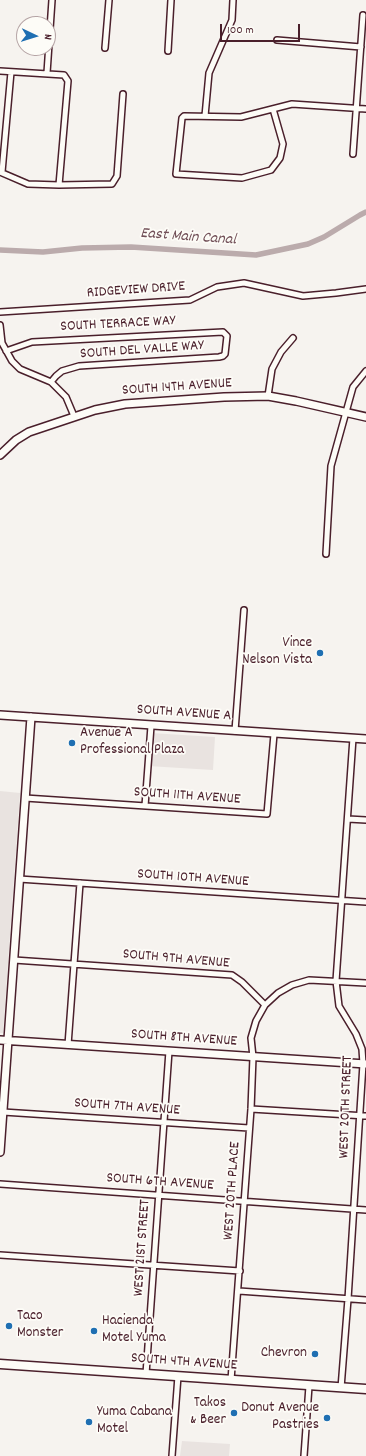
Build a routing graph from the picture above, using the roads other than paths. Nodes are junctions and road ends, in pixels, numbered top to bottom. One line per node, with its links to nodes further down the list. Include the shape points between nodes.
1 (52, 0): 12 (street)
2 (109, 0): 8 (street)
3 (171, 0): 9 (street)
4 (233, 0): 17 (street, via 232,20 209,73)
5 (363, 16): 7 (street)
6 (277, 40): 7 (street)
7 (361, 47): 15 (street)
8 (105, 48)
9 (168, 51)
10 (0, 72): 11 (street)
11 (11, 72): 12 (street); 19 (street)
12 (47, 73): 20 (street, via 64,75 68,81)
13 (123, 94): 20 (street, via 116,176 112,184)
14 (273, 109): 15 (street, via 292,104); 17 (street, via 241,117); 17 (street, via 283,144 280,158 270,170 242,178 176,174 182,118)
15 (356, 109): 16 (street); 18 (street)
16 (366, 109)
17 (205, 116)
18 (353, 154)
19 (1, 172): 20 (street, via 28,184)
20 (60, 185)
21 (366, 289): 22 (street, RIDGEVIEW DRIVE, via 304,296 244,283 217,287 190,300)
22 (0, 312)
23 (0, 325): 26 (street, via 2,343)
24 (292, 338): 29 (street, via 272,369)
25 (227, 341): 26 (street, SOUTH TERRACE WAY, via 222,332 32,342); 28 (street, SOUTH DEL VALLE WAY, via 225,354 219,357 79,366 62,371)
26 (6, 351): 28 (street, via 20,369)
27 (366, 371): 30 (street, via 353,387)
28 (51, 382): 31 (street, via 66,398)
29 (268, 396): 30 (street, SOUTH 14TH AVENUE); 31 (street, SOUTH 14TH AVENUE, via 125,404)
30 (346, 412): 32 (street, SOUTH 14TH AVENUE); 34 (street, via 332,466)
31 (74, 416): 33 (street, SOUTH 14TH AVENUE, via 23,435)
32 (366, 417)
33 (0, 455)
34 (326, 554)
35 (244, 610): 39 (street)
36 (0, 715): 37 (street, SOUTH AVENUE A)
37 (30, 717): 38 (street, SOUTH AVENUE A); 43 (street)
38 (151, 726): 39 (street, SOUTH AVENUE A); 44 (street)
39 (235, 731): 40 (street, SOUTH AVENUE A)
40 (274, 734): 41 (street, SOUTH AVENUE A); 44 (street, SOUTH 11TH AVENUE, via 267,814)
41 (353, 738): 42 (street, SOUTH AVENUE A); 45 (street, WEST 20TH STREET)
42 (366, 739)
43 (25, 798): 44 (street, SOUTH 11TH AVENUE); 47 (street)
44 (145, 806)
45 (348, 819): 46 (street); 49 (street, WEST 20TH STREET)
46 (366, 820)
47 (19, 879): 48 (street, SOUTH 10TH AVENUE); 51 (street)
48 (80, 883): 49 (street, SOUTH 10TH AVENUE); 52 (street)
49 (342, 900): 50 (street, SOUTH 10TH AVENUE); 53 (street, WEST 20TH STREET)
50 (366, 902)
51 (14, 960): 52 (street, SOUTH 9TH AVENUE); 56 (street)
52 (74, 963): 55 (street, SOUTH 9TH AVENUE, via 232,975); 57 (street)
53 (336, 981): 54 (street); 55 (street, via 309,980 292,985); 60 (street, WEST 20TH STREET, via 339,1006 356,1034)
54 (366, 983)
55 (265, 1005): 59 (street, WEST 20TH PLACE, via 256,1021 251,1038)
56 (4, 1040): 57 (street, SOUTH 8TH AVENUE); 62 (street)
57 (68, 1044): 58 (street, SOUTH 8TH AVENUE)
58 (169, 1051): 59 (street, SOUTH 8TH AVENUE); 65 (street, WEST 21ST STREET)
59 (253, 1057): 60 (street, SOUTH 8TH AVENUE); 61 (street, WEST 20TH PLACE)
60 (365, 1064): 63 (street, WEST 20TH STREET)
61 (251, 1109): 63 (street); 66 (street, WEST 20TH PLACE)
62 (3, 1112): 65 (street, SOUTH 7TH AVENUE); 67 (street)
63 (360, 1116): 64 (street); 71 (street, WEST 20TH STREET)
64 (366, 1116)
65 (164, 1122): 66 (street, SOUTH 7TH AVENUE); 69 (street, WEST 21ST STREET)
66 (249, 1128): 70 (street, WEST 20TH PLACE)
67 (0, 1152)
68 (0, 1184): 69 (street, SOUTH 6TH AVENUE)
69 (159, 1194): 70 (street, SOUTH 6TH AVENUE); 74 (street, WEST 21ST STREET)
70 (245, 1201): 71 (street, SOUTH 6TH AVENUE); 75 (street, WEST 20TH PLACE)
71 (354, 1209): 72 (street, SOUTH 6TH AVENUE); 77 (street, WEST 20TH STREET)
72 (366, 1210)
73 (0, 1255): 74 (street)
74 (154, 1266): 75 (street); 80 (street, WEST 21ST STREET)
75 (240, 1271): 76 (street, WEST 20TH PLACE)
76 (239, 1291): 77 (street); 82 (street, WEST 20TH PLACE)
77 (348, 1299): 78 (street); 84 (street, WEST 20TH STREET)
78 (366, 1300)
79 (0, 1364): 80 (main road, SOUTH 4TH AVENUE)
80 (146, 1374): 81 (main road, SOUTH 4TH AVENUE)
81 (178, 1376): 82 (main road, SOUTH 4TH AVENUE); 86 (street)
82 (231, 1380): 83 (main road, SOUTH 4TH AVENUE)
83 (308, 1386): 84 (main road, SOUTH 4TH AVENUE); 87 (street)
84 (341, 1388): 85 (main road, SOUTH 4TH AVENUE)
85 (366, 1389)
86 (172, 1456)
87 (304, 1456)

